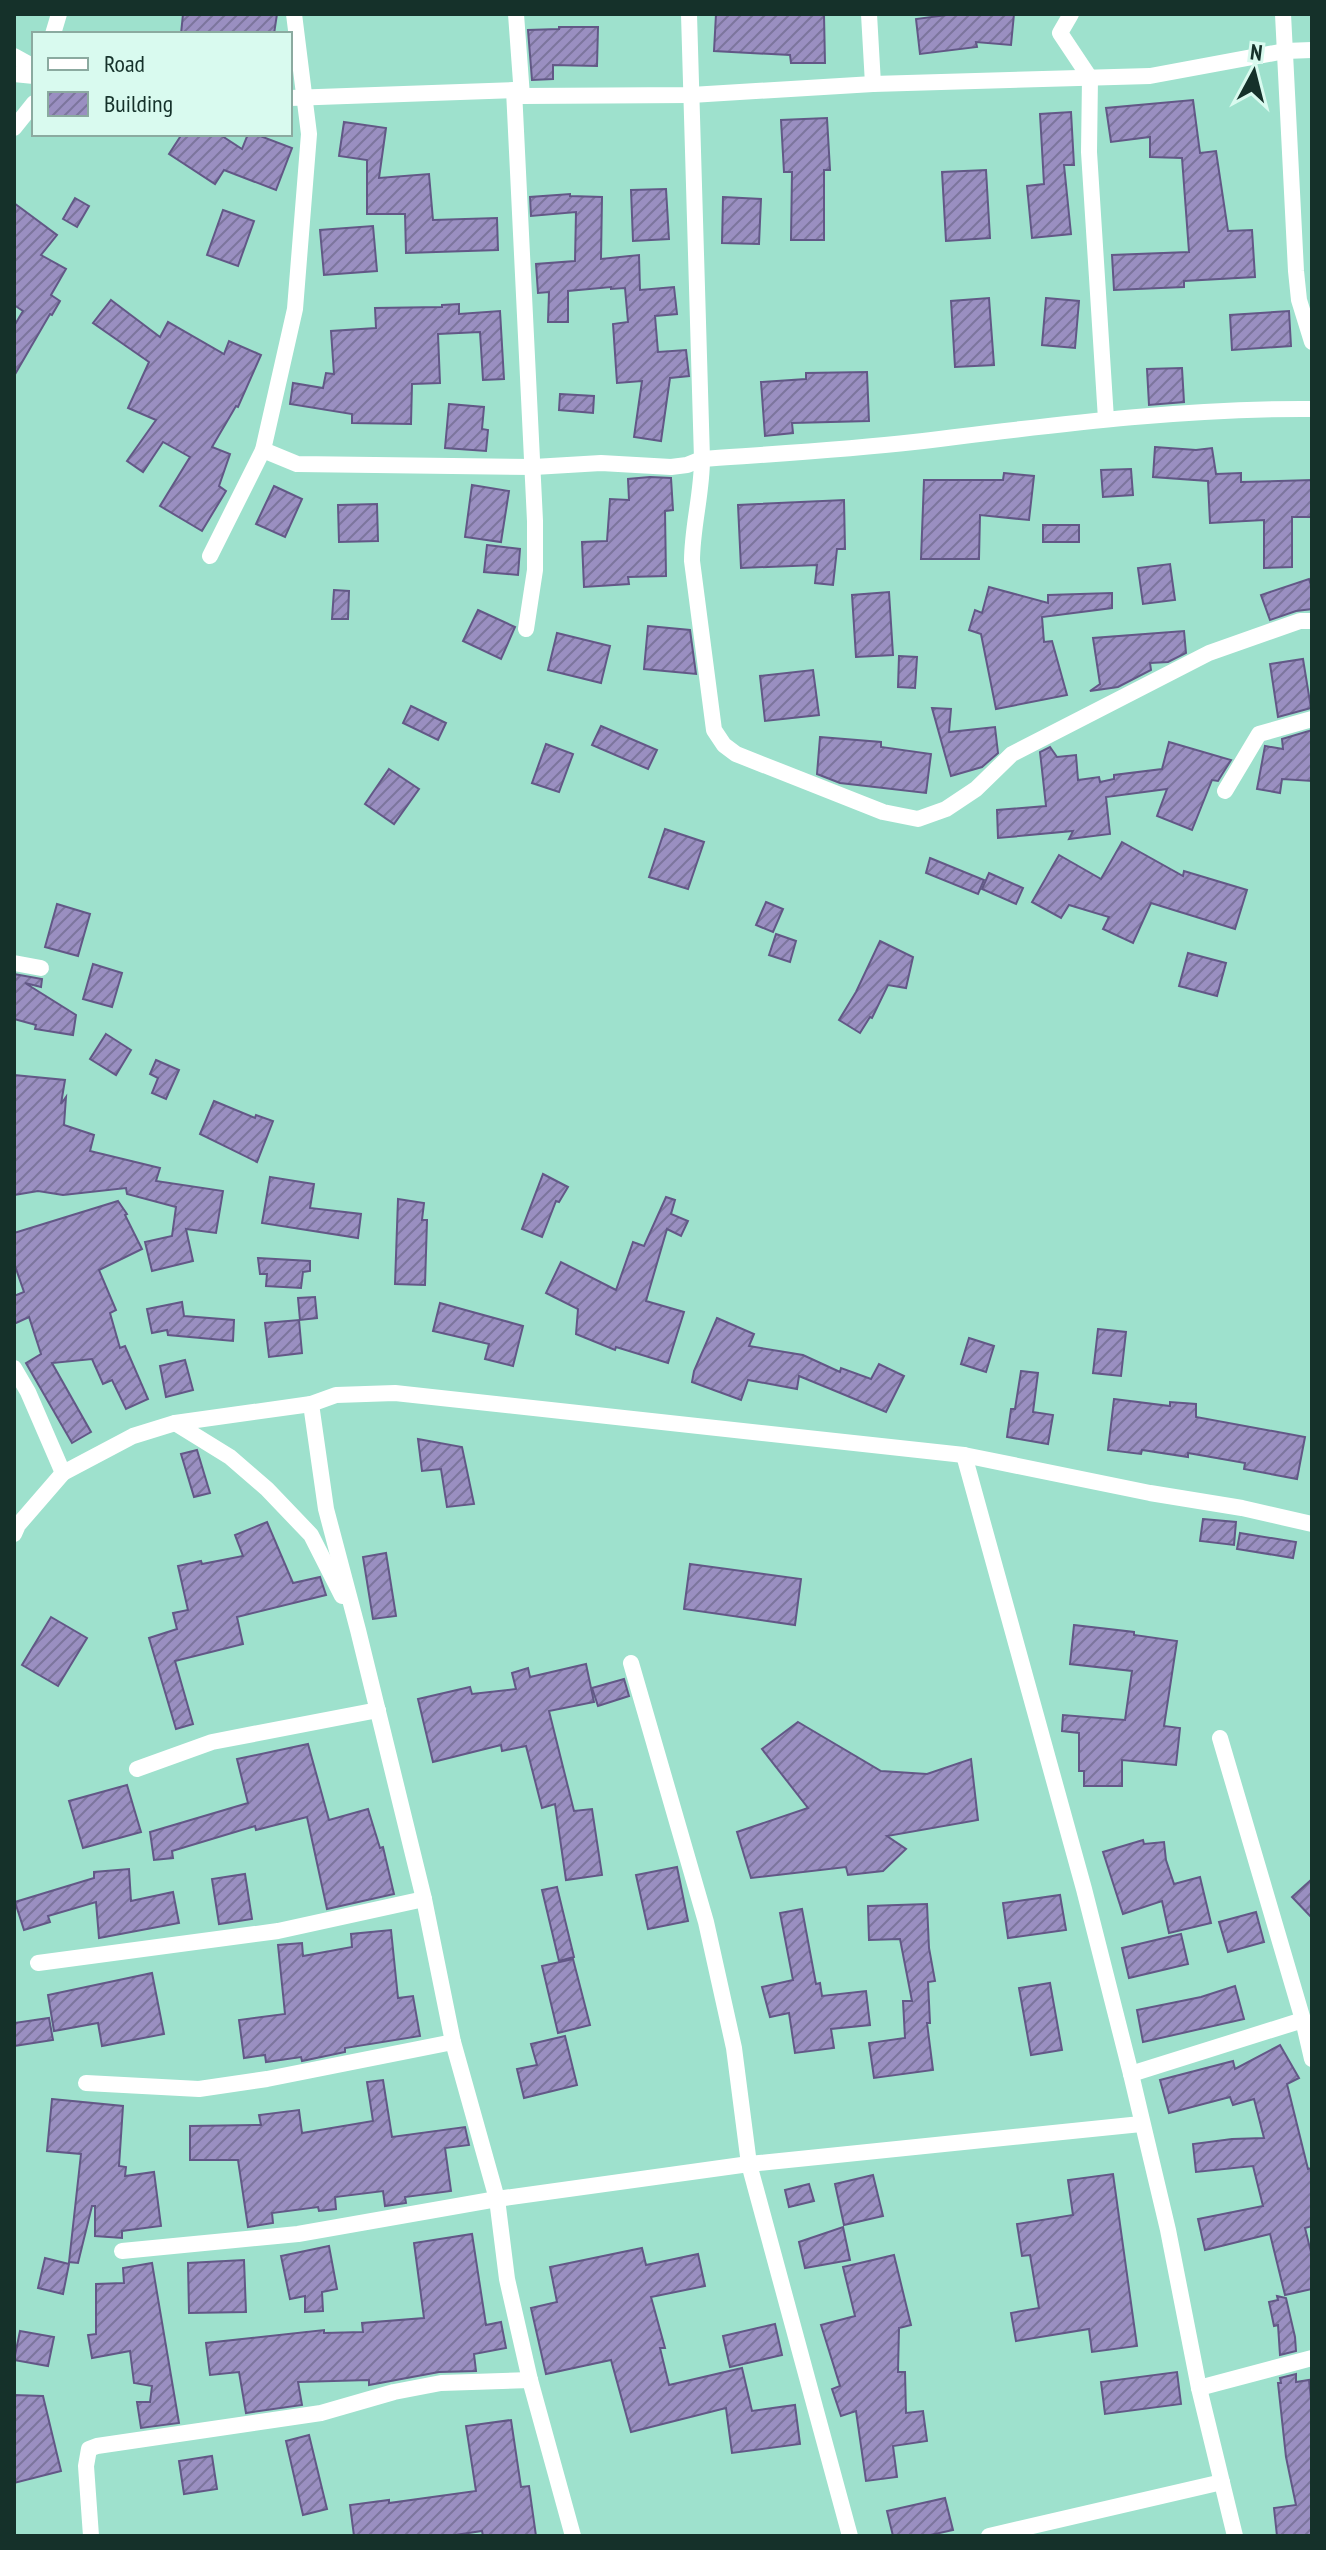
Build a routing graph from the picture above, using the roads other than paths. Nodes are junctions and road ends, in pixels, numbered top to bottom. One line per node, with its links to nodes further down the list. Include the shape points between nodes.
1 (294, 14): 15 (street)
2 (516, 14): 13 (street)
3 (689, 14): 14 (street)
4 (869, 14): 12 (street)
5 (1071, 14): 11 (street, via 1060,33)
6 (1283, 14): 8 (street)
7 (1312, 50): 8 (street)
8 (1285, 51): 11 (street, via 1150,76); 18 (street, via 1296,271)
9 (14, 56): 10 (street)
10 (32, 66)
11 (1090, 78): 12 (street); 20 (street, via 1089,152)
12 (873, 84): 14 (street)
13 (518, 93): 14 (street); 15 (street); 23 (street)
14 (691, 95): 22 (street)
15 (297, 98): 21 (street, via 309,134 295,309)
16 (32, 106): 17 (street)
17 (14, 128)
18 (1312, 342)
19 (1312, 409): 20 (street, via 1230,408)
20 (1106, 419): 22 (street)
21 (263, 450): 23 (street, via 297,464); 24 (street)
22 (702, 459): 23 (street, via 671,467); 25 (street, via 692,561 714,730 736,754 883,812 918,819 946,809 1012,754 1209,653)
23 (534, 467): 26 (street, via 535,570)
24 (210, 556)
25 (1312, 621)
26 (526, 629)
27 (1312, 719): 28 (street, via 1259,734)
28 (1225, 791)
29 (14, 963): 30 (street)
30 (41, 968)
31 (14, 1368): 35 (street)
32 (311, 1404): 33 (street); 34 (street, via 336,1395 395,1393); 38 (street, via 326,1509)
33 (175, 1423): 35 (street, via 133,1436); 38 (street, via 230,1457 311,1535)
34 (964, 1455): 36 (street); 48 (street)
35 (63, 1473): 37 (street)
36 (1312, 1524)
37 (14, 1534)
38 (358, 1630): 40 (street)
39 (631, 1663): 51 (street, via 706,1922 734,2048)
40 (378, 1710): 42 (street, via 212,1742); 43 (street)
41 (1220, 1738): 45 (street)
42 (137, 1769)
43 (424, 1899): 44 (street, via 278,1931); 46 (street)
44 (38, 1963)
45 (1303, 2020): 47 (street); 48 (street)
46 (453, 2042): 49 (street, via 199,2089); 52 (street)
47 (1312, 2059)
48 (1131, 2074): 50 (street)
49 (86, 2083)
50 (1141, 2124): 51 (street); 56 (street)
51 (749, 2164): 52 (street); 60 (street)
52 (497, 2199): 53 (street, via 298,2234); 55 (street, via 507,2279)
53 (122, 2251)
54 (1312, 2358): 56 (street)
55 (530, 2380): 58 (street, via 441,2383 321,2413 97,2446 89,2449 86,2466); 59 (street)
56 (1199, 2388): 57 (street)
57 (1222, 2482): 61 (street); 62 (street)
58 (91, 2536)
59 (573, 2536)
60 (850, 2536)
61 (989, 2536)
62 (1235, 2536)

